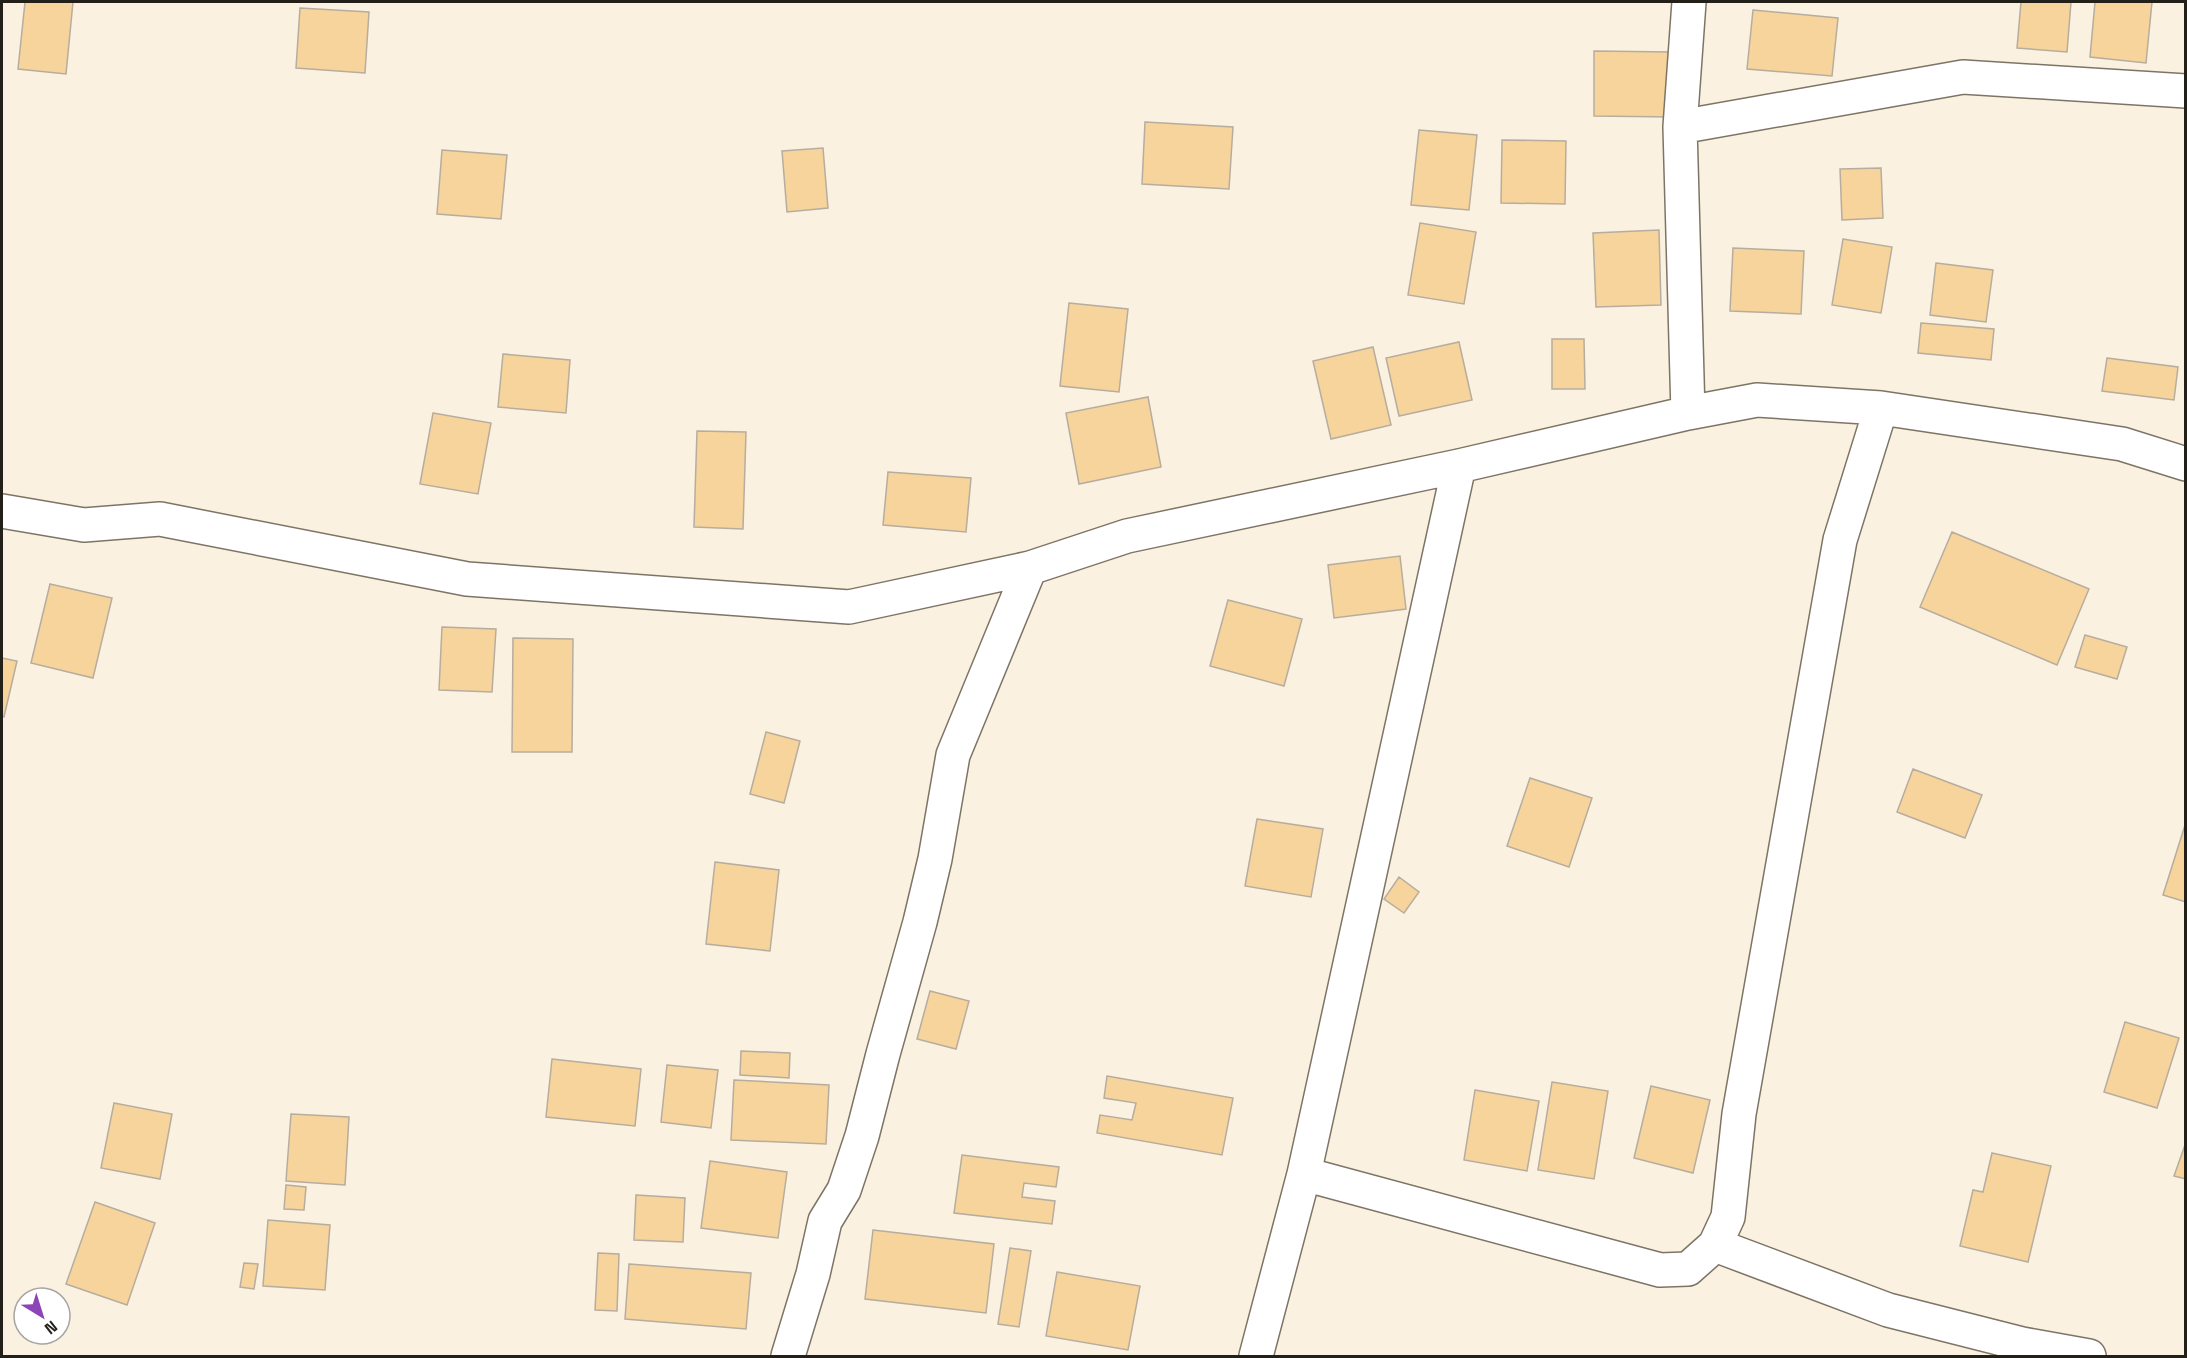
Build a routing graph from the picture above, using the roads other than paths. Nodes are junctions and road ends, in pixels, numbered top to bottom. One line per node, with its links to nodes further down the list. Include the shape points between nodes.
1 (1689, 2): 3 (street)
2 (2186, 91): 3 (street, via 1963,77)
3 (1680, 127): 5 (street)
4 (1881, 408): 5 (street, via 1757,400); 6 (street, via 2122,444); 11 (street, via 1840,540 1739,1114 1728,1217)
5 (1688, 413): 7 (street)
6 (2186, 464)
7 (1459, 466): 9 (street, via 1126,536); 10 (street)
8 (2, 511): 9 (street, via 84,525 160,519 467,579 849,607)
9 (1030, 568): 12 (street, via 953,755 933,870 862,1136 844,1190 825,1221)
10 (1304, 1174): 11 (street, via 1660,1270 1688,1269); 13 (street)
11 (1715, 1245): 14 (street, via 1888,1310 2022,1344)
12 (788, 1356)
13 (1256, 1356)
14 (2089, 1356)

